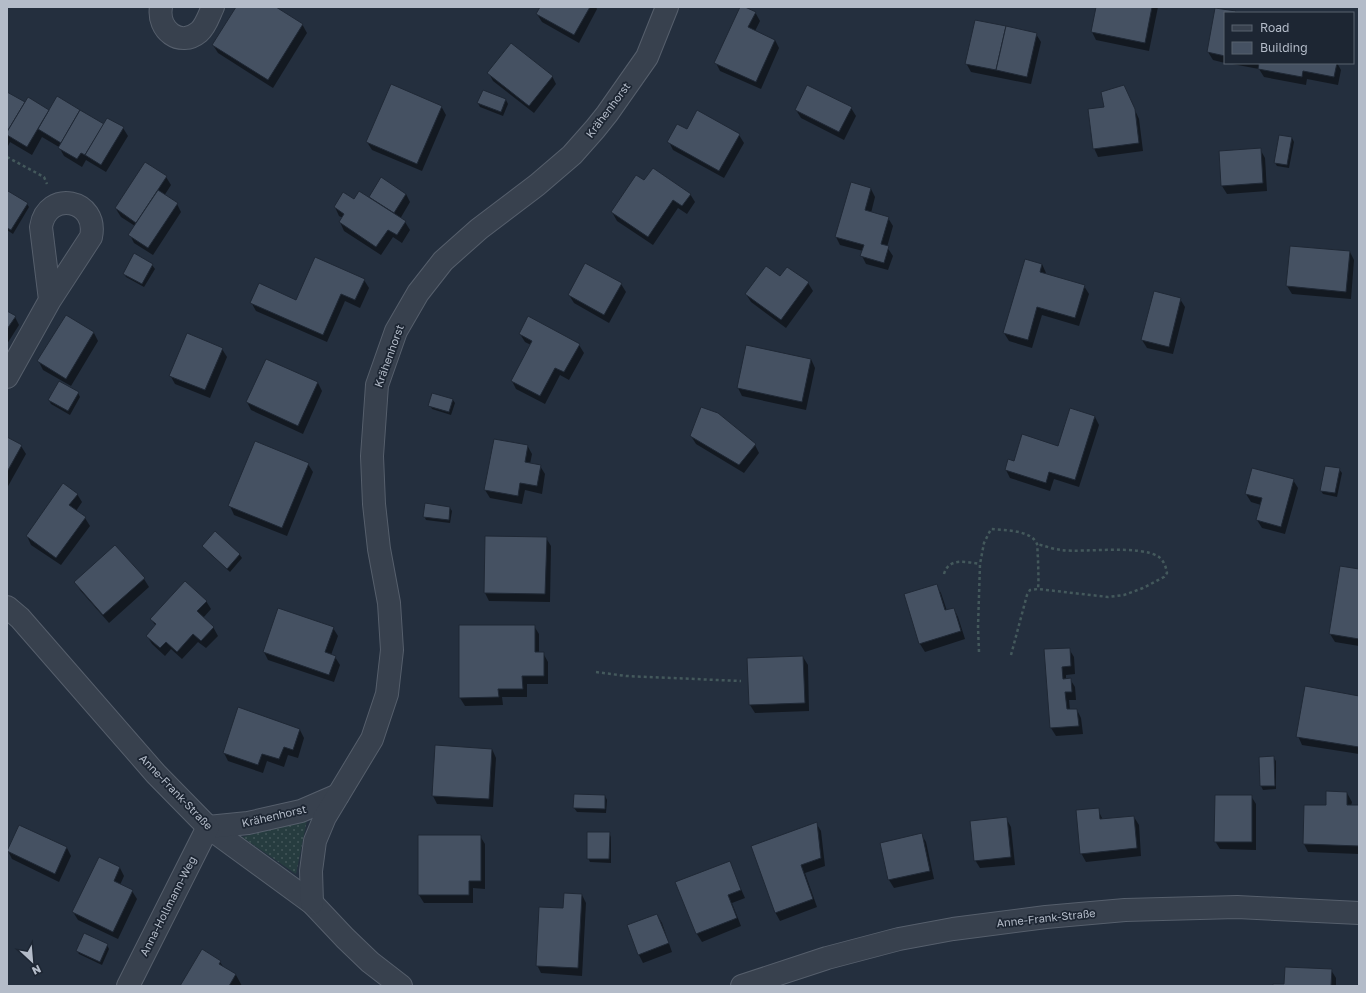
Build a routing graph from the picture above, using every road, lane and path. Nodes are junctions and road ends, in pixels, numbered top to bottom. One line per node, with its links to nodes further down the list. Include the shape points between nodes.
1 (161, 7): 2 (street, via 161,20 167,30 185,37 198,33 203,28)
2 (213, 7)
3 (667, 7): 17 (street, Krähenhorst, via 647,57 595,129 572,155 538,185 479,229 443,261 418,293 396,331 377,385 372,456 379,549 390,611 392,650 387,694 372,739)
4 (7, 157): 5 (path, via 44,177)
5 (55, 205): 6 (street, via 45,214 41,227); 6 (street, via 66,202 83,208 90,217 92,230 91,236)
6 (50, 300): 7 (street)
7 (7, 377)
8 (1037, 544): 9 (path, via 1032,537 1024,534 991,529 984,543); 11 (path); 11 (path, via 1060,550 1145,552 1159,557 1166,566 1167,573 1164,577 1124,595 1108,597)
9 (980, 564): 10 (path, via 957,562 950,564); 13 (path)
10 (944, 574)
11 (1038, 588): 14 (path, via 1030,590 1027,594)
12 (7, 607): 18 (street, Anne-Frank-Straße, via 25,624 156,774)
13 (979, 652)
14 (1011, 655)
15 (596, 672): 16 (path, via 626,676)
16 (741, 681)
17 (338, 795): 18 (street, Krähenhorst, via 301,812 248,823); 19 (street, Krähenhorst, via 315,841 311,871)
18 (208, 827): 19 (street, Anne-Frank-Straße); 21 (street, Anna-Hollmann-Weg)
19 (312, 903): 22 (street, Anne-Frank-Straße, via 370,962)
20 (1359, 913): 23 (street, Anne-Frank-Straße, via 1237,907 1125,910 1046,917 899,939 827,958)
21 (128, 986)
22 (401, 986)
23 (742, 986)

